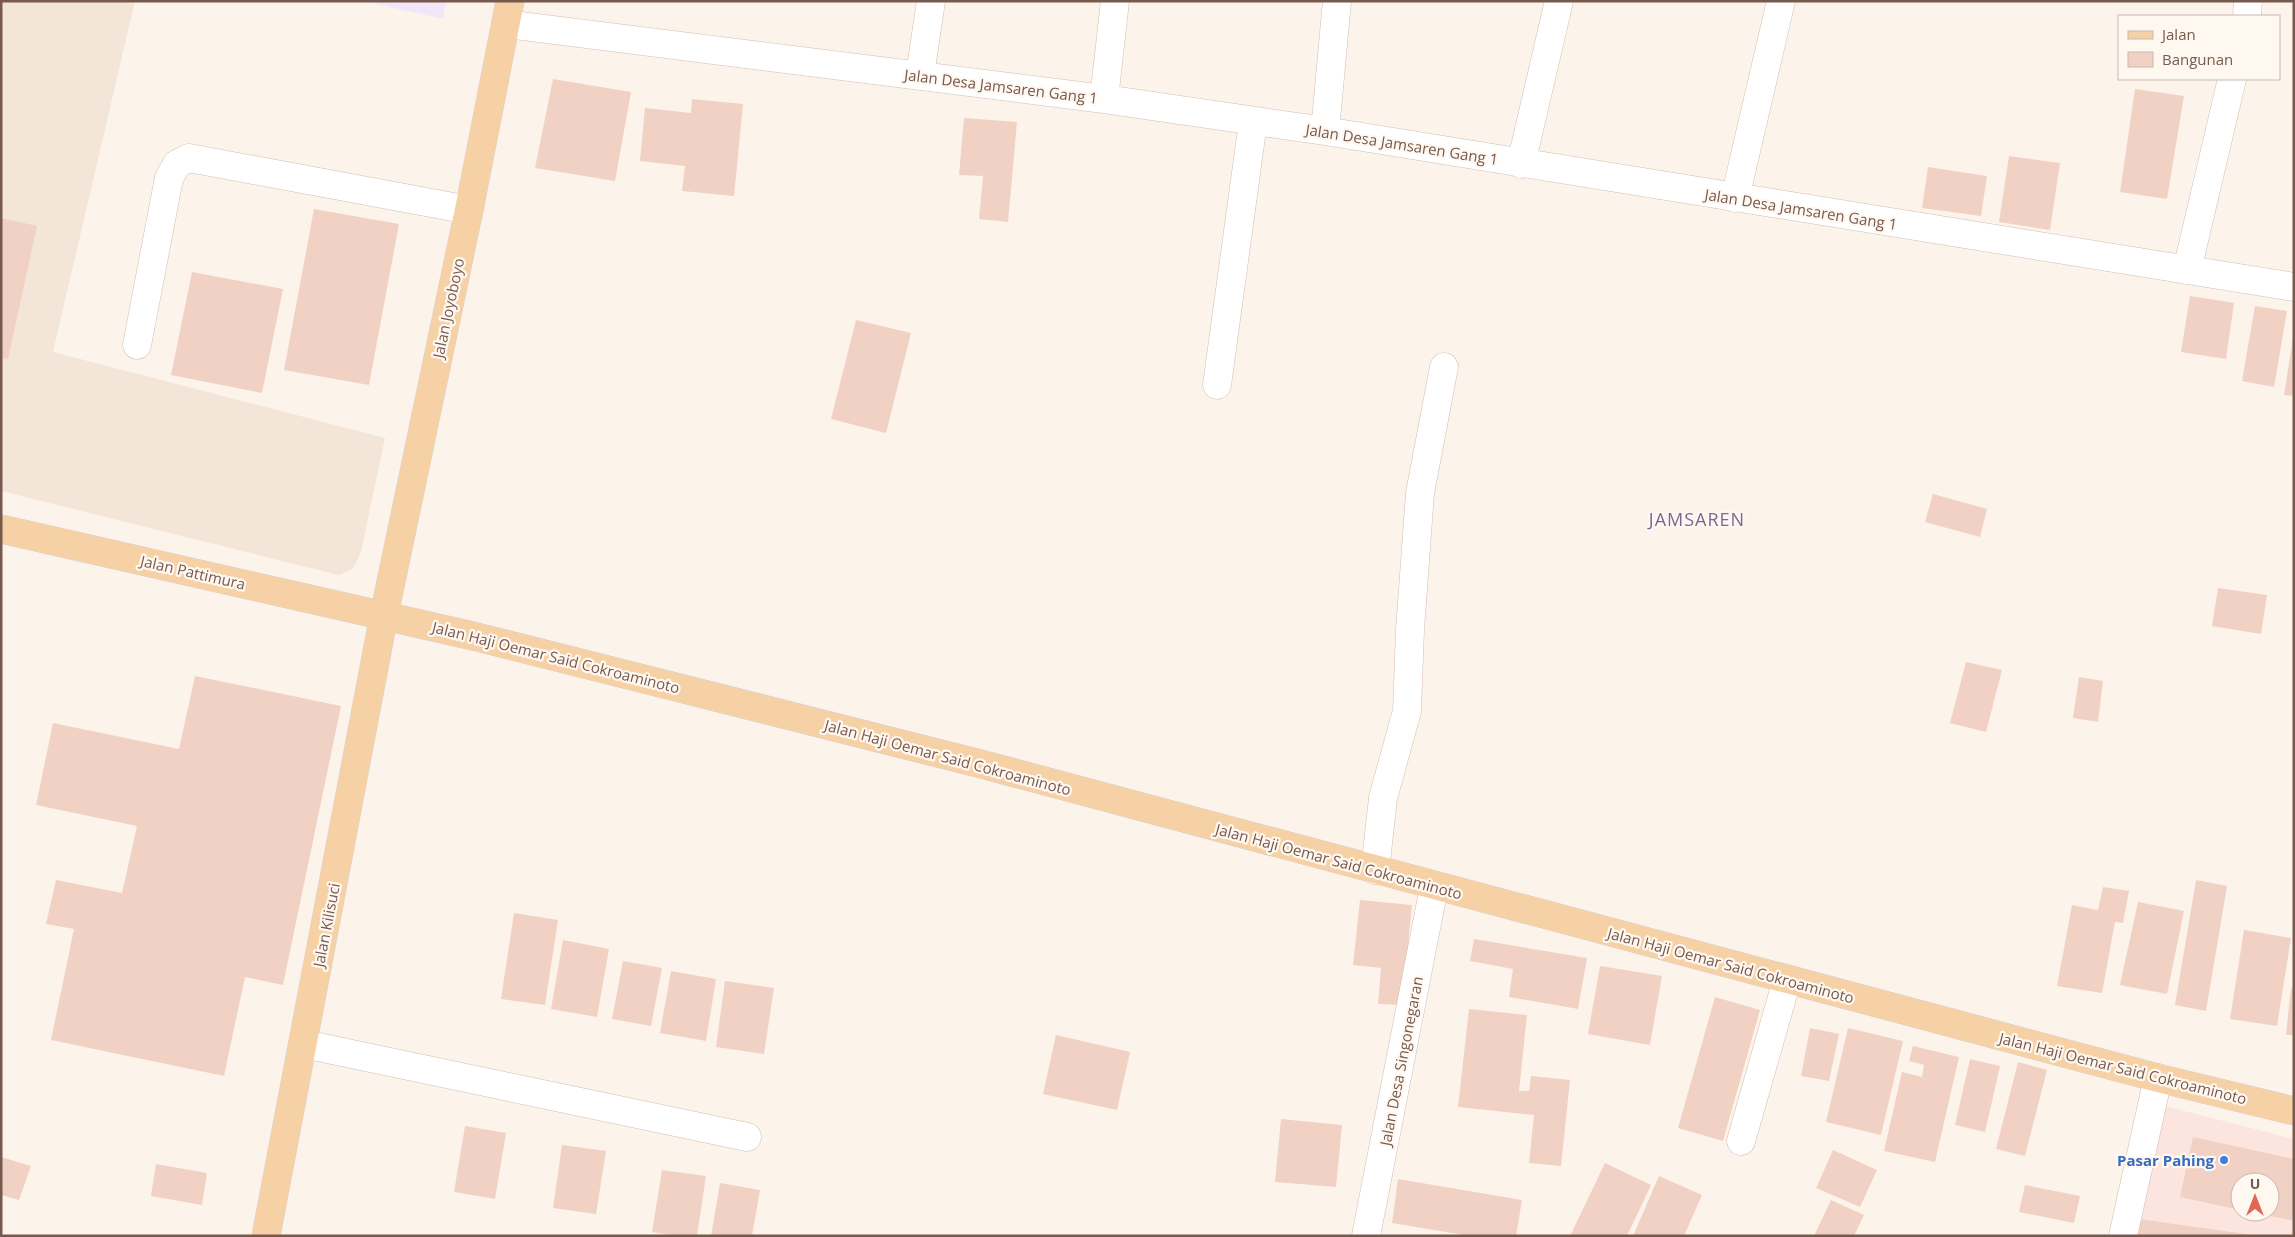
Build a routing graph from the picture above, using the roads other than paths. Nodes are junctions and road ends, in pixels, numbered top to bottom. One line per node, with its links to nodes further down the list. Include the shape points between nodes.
1 (931, 1): 9 (street)
2 (1115, 1): 11 (street)
3 (1337, 1): 13 (street)
4 (1559, 1): 14 (street)
5 (1781, 1): 15 (street)
6 (2248, 1): 8 (street)
7 (508, 12): 9 (street, Jalan Desa Jamsaren Gang 1); 16 (main road, Jalan Joyoboyo)
8 (2247, 15)
9 (920, 76): 11 (street, Jalan Desa Jamsaren Gang 1)
10 (2232, 80): 17 (street)
11 (1104, 99): 12 (street, Jalan Desa Jamsaren Gang 1)
12 (1253, 122): 13 (street, Jalan Desa Jamsaren Gang 1); 21 (street)
13 (1325, 131): 14 (street, Jalan Desa Jamsaren Gang 1)
14 (1521, 164): 15 (street, Jalan Desa Jamsaren Gang 1)
15 (1735, 198): 17 (street, Jalan Desa Jamsaren Gang 1)
16 (469, 210): 19 (street, via 189,158 176,164 169,178); 23 (main road, Jalan Joyoboyo)
17 (2187, 270): 18 (street, Jalan Desa Jamsaren Gang 1)
18 (2294, 287)
19 (138, 345)
20 (1444, 367): 24 (street, via 1420,492 1407,711 1383,798)
21 (1217, 385)
22 (1, 529): 23 (main road, Jalan Pattimura)
23 (384, 615): 24 (main road, Jalan Haji Oemar Said Cokroaminoto, via 971,762); 27 (main road, Jalan Kilisuci)
24 (1374, 870): 25 (main road, Jalan Haji Oemar Said Cokroaminoto)
25 (1434, 887): 26 (main road, Jalan Haji Oemar Said Cokroaminoto); 33 (street, Jalan Desa Singonegaran)
26 (1787, 980): 28 (main road, Jalan Haji Oemar Said Cokroaminoto); 31 (street)
27 (304, 1044): 30 (street); 32 (main road, Jalan Kilisuci)
28 (2158, 1078): 29 (main road, Jalan Haji Oemar Said Cokroaminoto); 34 (street)
29 (2294, 1111)
30 (747, 1137)
31 (1741, 1141)
32 (266, 1236)
33 (1366, 1236)
34 (2124, 1236)

